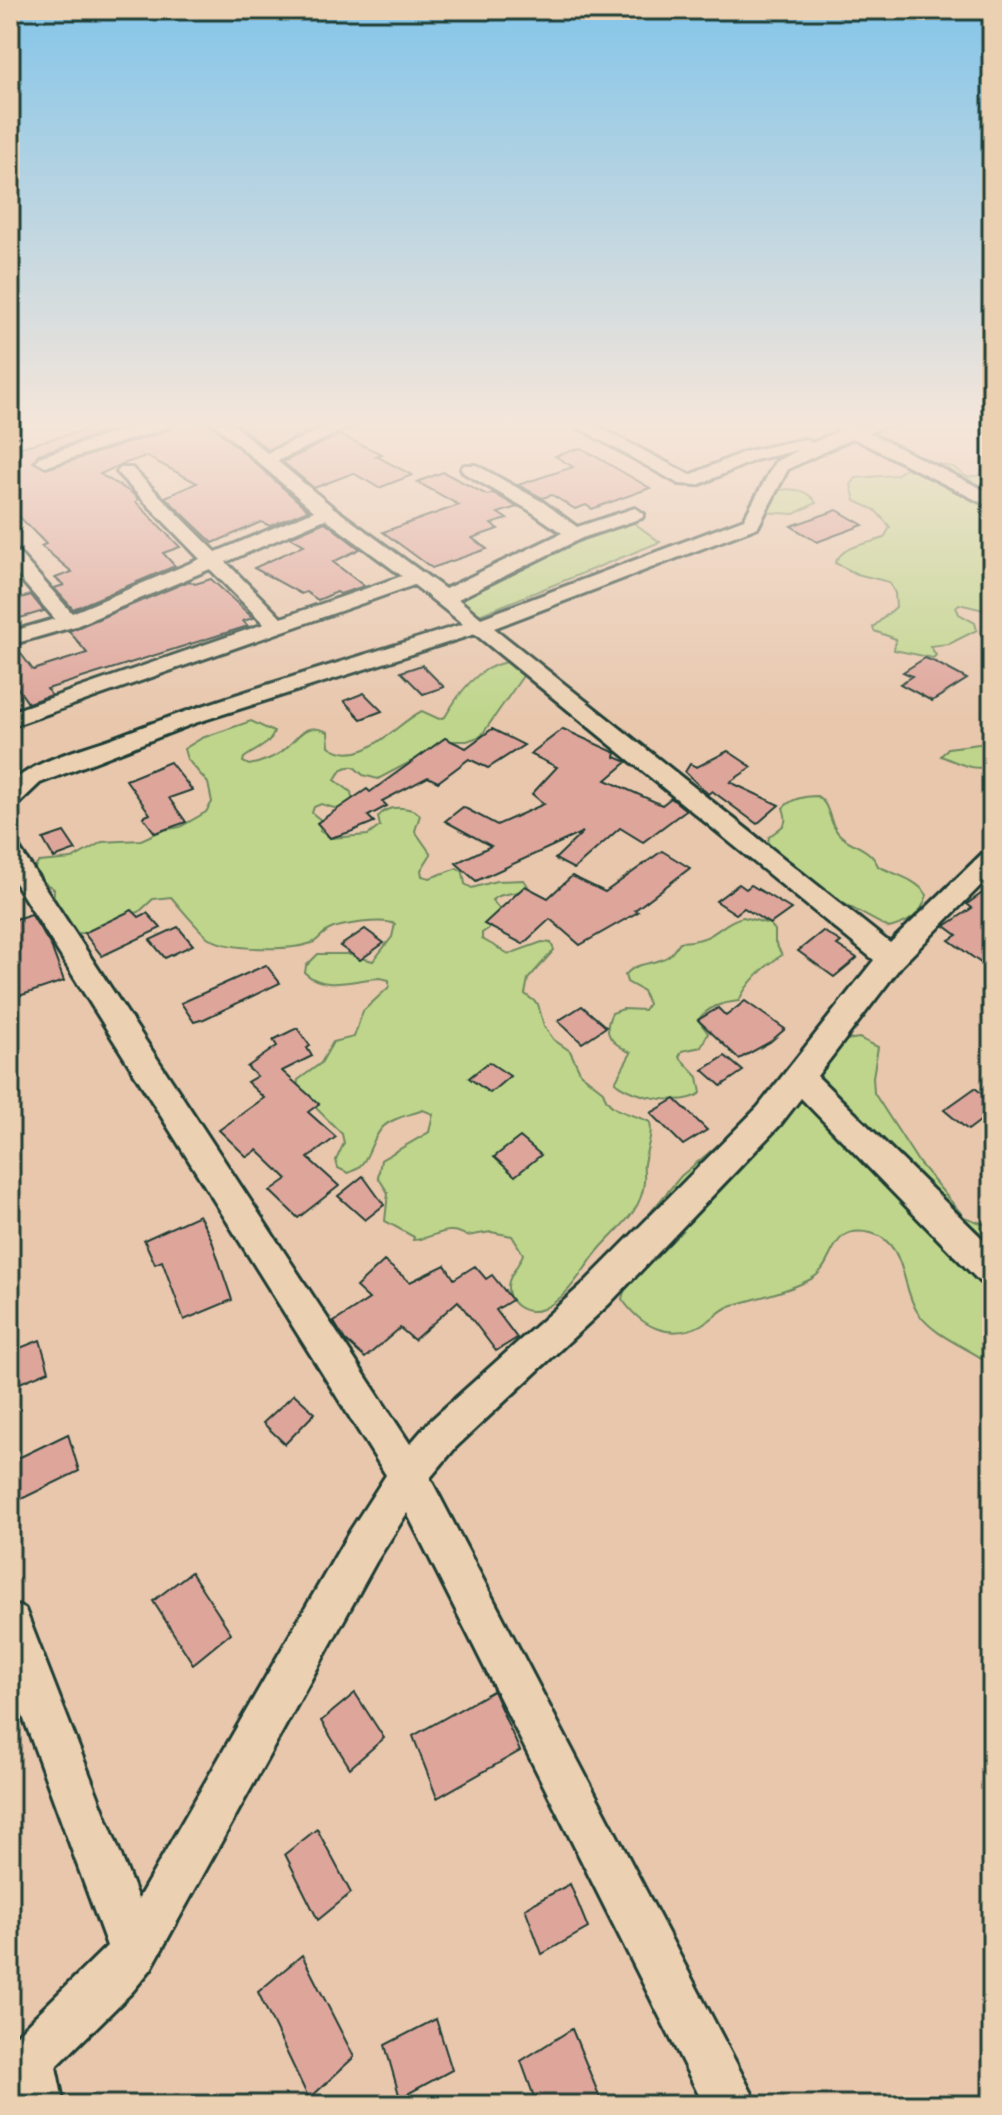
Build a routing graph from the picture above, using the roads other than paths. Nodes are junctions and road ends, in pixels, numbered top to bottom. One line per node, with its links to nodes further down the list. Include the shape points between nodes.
1 (175, 522): 9 (street)
2 (305, 522): 9 (street)
3 (340, 522): 10 (street)
4 (558, 522): 7 (street)
5 (612, 522): 7 (street)
6 (752, 522): 14 (street)
7 (575, 534): 11 (street)
8 (10, 555): 12 (street)
9 (215, 562): 12 (street); 13 (street)
10 (416, 578): 11 (street); 13 (street)
11 (444, 598): 14 (street)
12 (69, 622): 15 (street)
13 (278, 627): 16 (street)
14 (476, 627): 17 (street, via 158,729 31,778); 20 (street)
15 (10, 639)
16 (10, 720)
17 (10, 798)
18 (10, 854): 23 (street)
19 (992, 859): 20 (street)
20 (891, 959): 21 (street)
21 (799, 1077): 22 (street); 23 (street, via 695,1194 597,1293 443,1434)
22 (992, 1271)
23 (408, 1475): 25 (street); 27 (street)
24 (10, 1624): 25 (street)
25 (134, 1952): 26 (street)
26 (26, 2080)
27 (732, 2105)

